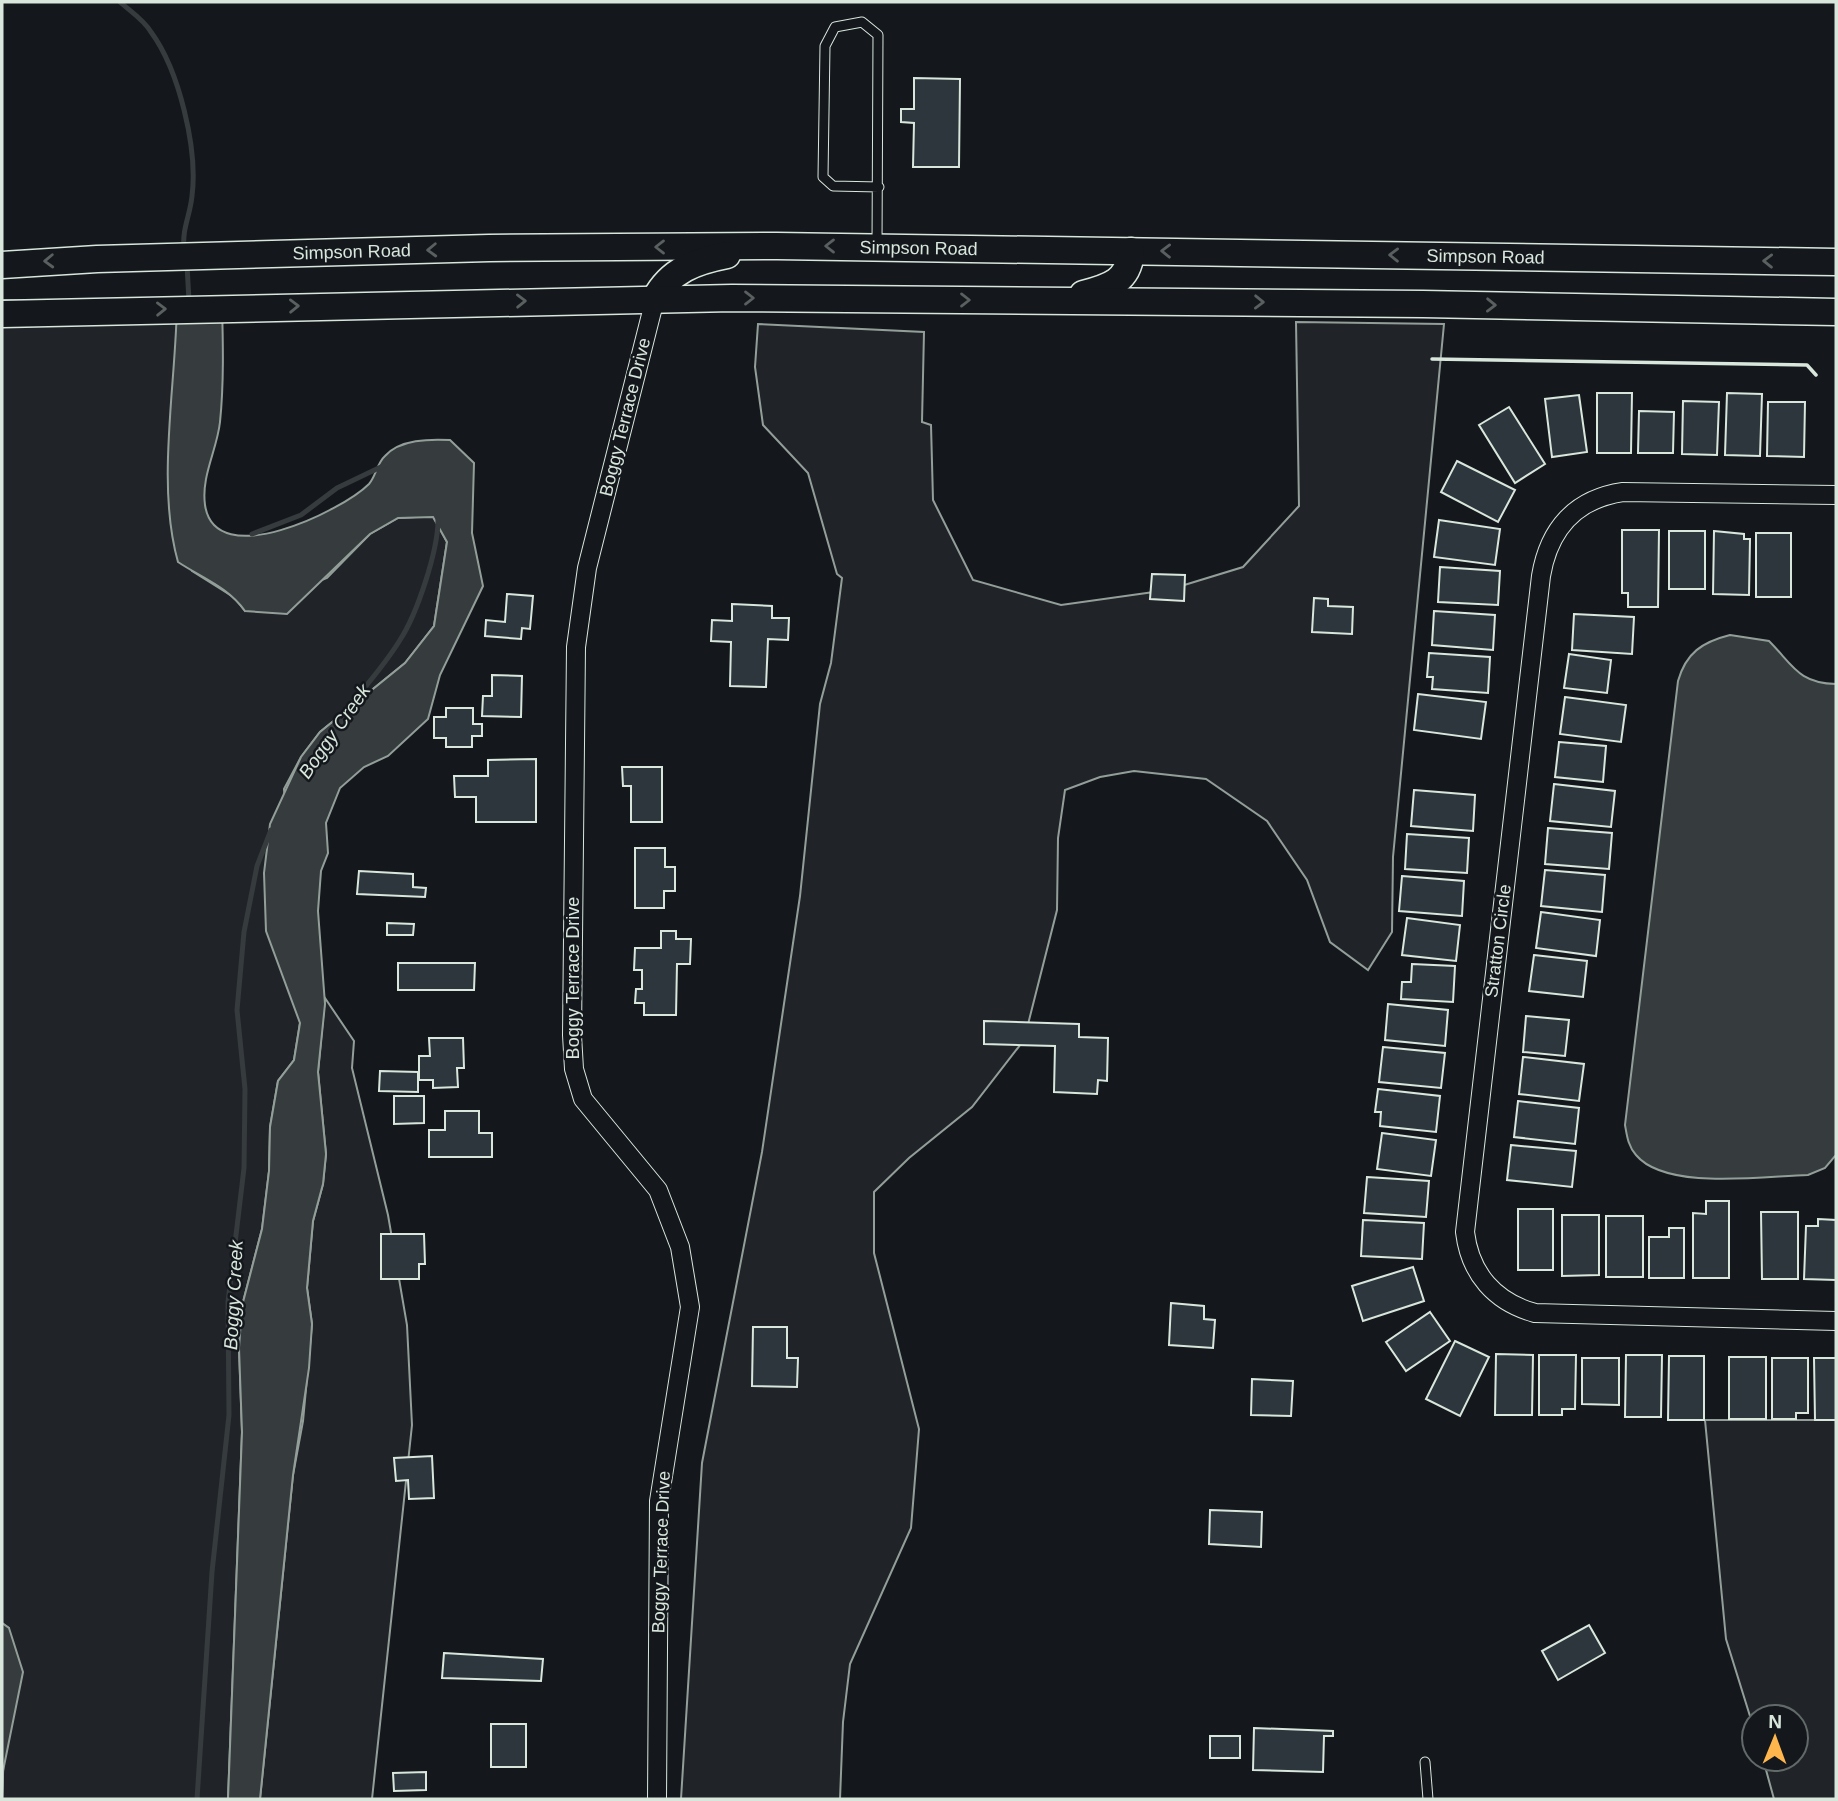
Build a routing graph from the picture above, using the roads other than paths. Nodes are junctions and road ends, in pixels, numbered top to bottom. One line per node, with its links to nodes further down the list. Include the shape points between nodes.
1 (879, 187): 1 (lane, via 878,35 862,22 835,27 825,46 823,177 833,186); 3 (lane)
2 (777, 246): 3 (main road, Simpson Road, one-way to 2); 6 (main road, Simpson Road, one-way to 6, via 489,248); 7 (main road, via 700,261 676,272 663,283)
3 (877, 246): 4 (main road, Simpson Road)
4 (1131, 251): 5 (main road, Simpson Road, one-way to 4); 8 (main road, via 1125,276 1116,284)
5 (1836, 262)
6 (2, 265)
7 (655, 299): 8 (main road, one-way to 8); 10 (main road, one-way to 7); 14 (street, Boggy Terrace Drive, via 587,568 576,647 572,1035 573,1069 583,1099 657,1190 680,1247 690,1307 659,1501)
8 (1057, 301): 9 (main road, one-way to 9)
9 (1836, 312)
10 (2, 314)
11 (1836, 495): 12 (street, Stratton Circle, via 1623,492 1602,495 1580,506 1555,532 1541,576 1465,1232 1470,1257 1489,1288 1510,1304 1535,1313)
12 (1836, 1321)
13 (1425, 1762): 15 (lane)
14 (657, 1799)
15 (1428, 1799)

